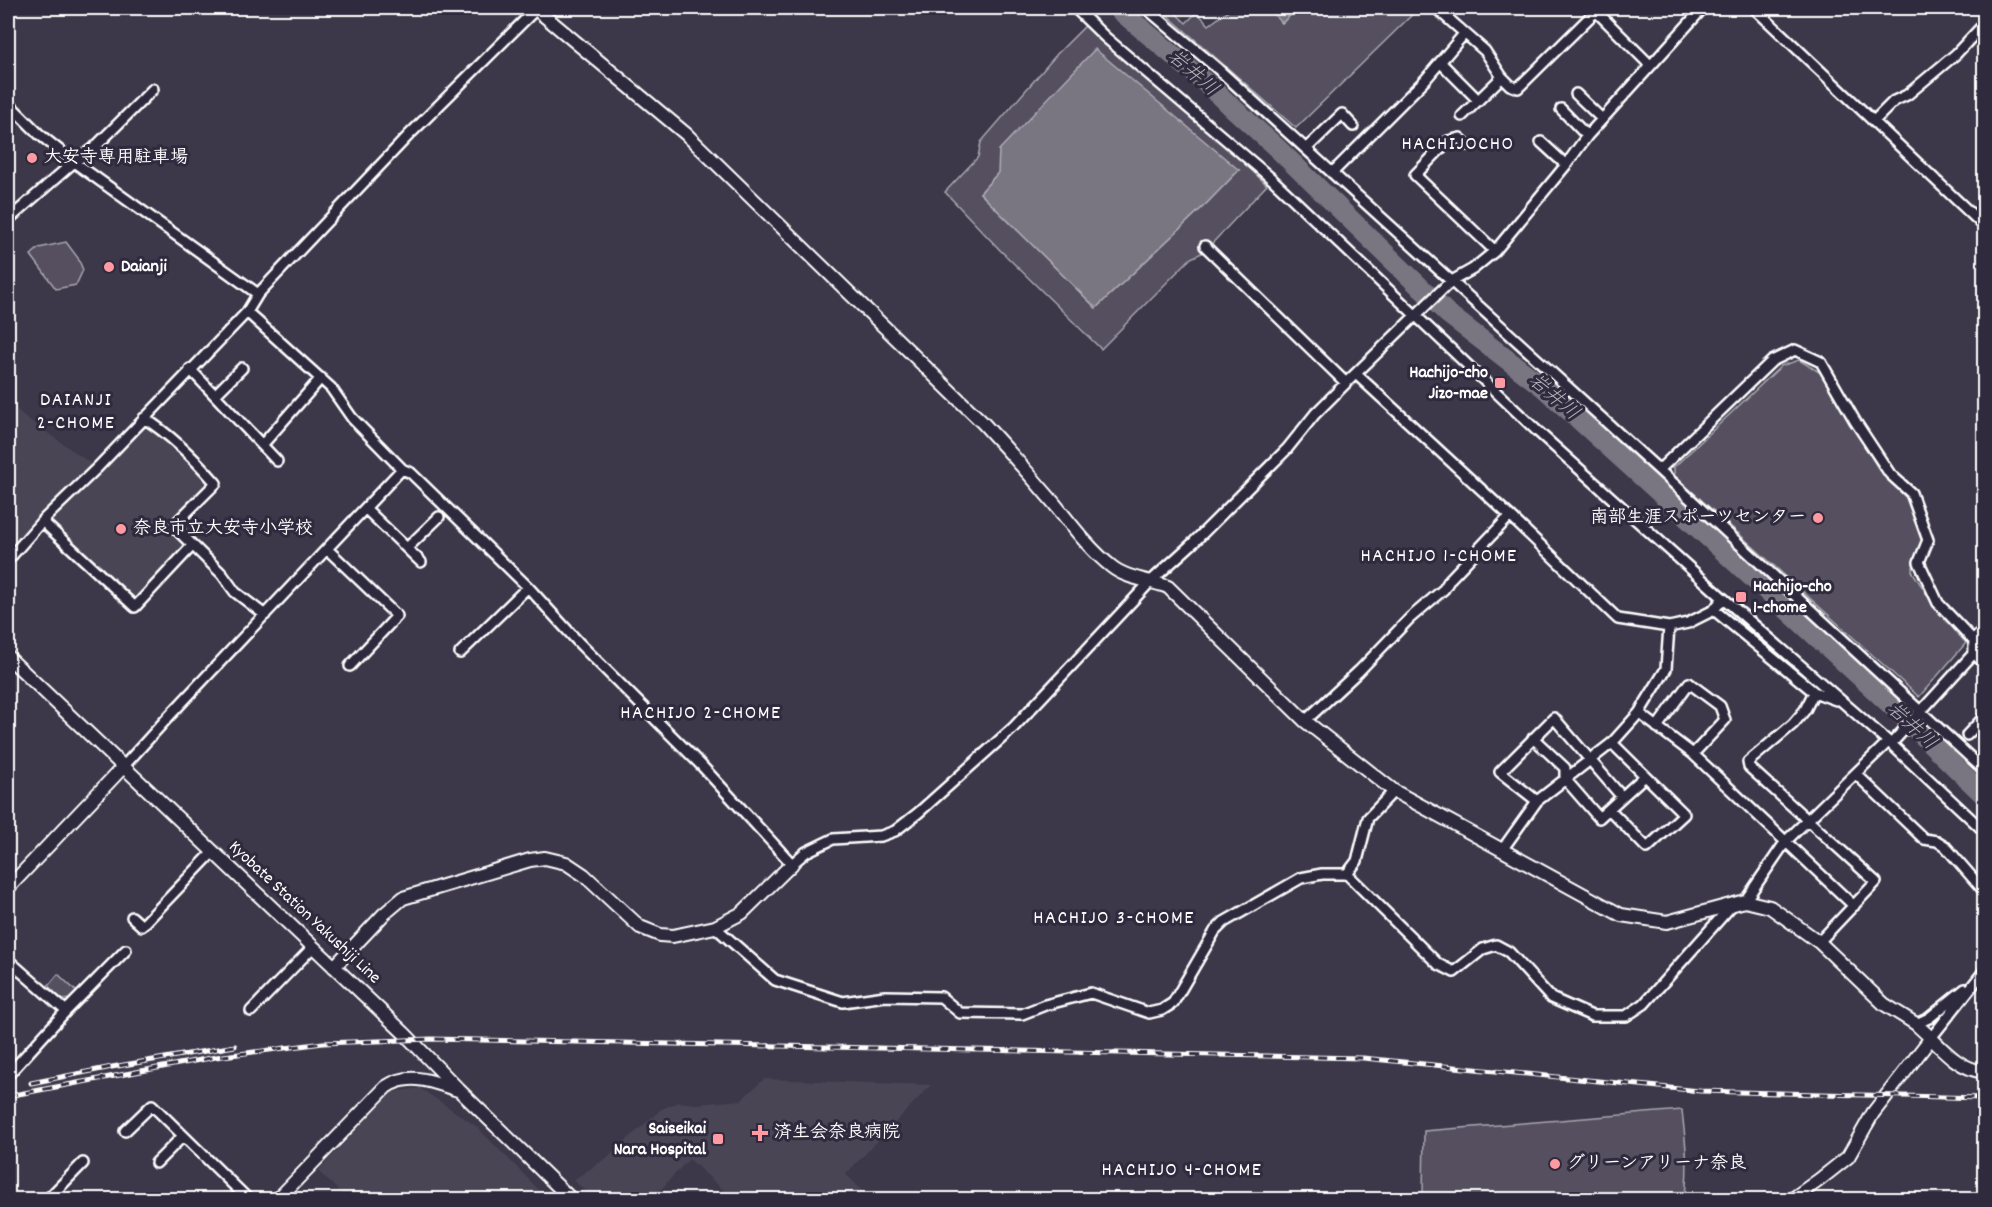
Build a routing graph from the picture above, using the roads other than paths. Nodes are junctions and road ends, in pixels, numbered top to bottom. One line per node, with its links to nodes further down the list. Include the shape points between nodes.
1 (520, 8): 8 (street)
2 (1075, 8): 37 (street)
3 (1146, 8): 26 (street)
4 (1436, 8): 10 (street)
5 (1703, 8): 12 (street)
6 (1754, 8): 21 (street)
7 (1594, 9): 12 (street); 13 (street, via 1518,88)
8 (534, 10): 35 (street); 58 (street, via 695,142 983,423 1113,568)
9 (1984, 24): 21 (street, via 1956,54)
10 (1464, 34): 11 (street); 13 (street, via 1485,51)
11 (1440, 62): 16 (street); 29 (street)
12 (1650, 65): 20 (street)
13 (1502, 77): 16 (street)
14 (153, 89): 27 (street, via 93,149)
15 (1576, 93): 20 (street)
16 (1478, 100): 19 (street)
17 (8, 103): 27 (street)
18 (1561, 109): 23 (street)
19 (1462, 116)
20 (1602, 119): 23 (street)
21 (1874, 121): 31 (street)
22 (1353, 126): 26 (street, via 1342,114)
23 (1587, 136): 28 (street)
24 (1541, 142): 28 (street)
25 (1467, 145): 33 (street, via 1460,138 1448,141 1415,176)
26 (1306, 149): 29 (street)
27 (74, 162): 30 (street); 35 (street)
28 (1566, 165): 33 (street)
29 (1332, 173): 34 (street)
30 (8, 220)
31 (1984, 226)
32 (1205, 246): 42 (street)
33 (1495, 251): 34 (street)
34 (1448, 283): 37 (street); 48 (street)
35 (258, 294): 36 (street)
36 (247, 312): 39 (street); 41 (street)
37 (1419, 313): 40 (street); 60 (street, via 1536,430)
38 (242, 368): 43 (street)
39 (190, 369): 43 (street); 44 (street)
40 (1356, 374): 42 (street); 50 (street)
41 (321, 378): 45 (street); 47 (street, via 352,418)
42 (1346, 382): 58 (street, via 1287,449)
43 (216, 394): 45 (street)
44 (144, 418): 52 (street); 53 (street, via 197,461 216,483 173,526)
45 (262, 445): 46 (street)
46 (277, 460)
47 (402, 469): 49 (street); 59 (street, via 411,473)
48 (1659, 470): 65 (street, via 1772,361 1795,350 1821,362 1890,474 1911,493 1928,540 1919,562 1938,603); 74 (street)
49 (366, 509): 54 (street); 55 (street)
50 (1510, 516): 63 (street, via 1618,619); 76 (street, via 1444,589)
51 (439, 517): 54 (street)
52 (42, 521): 53 (street, via 135,607); 56 (street)
53 (192, 546): 62 (street, via 235,592)
54 (408, 548): 57 (street)
55 (327, 549): 62 (street); 70 (street, via 397,616)
56 (8, 560)
57 (422, 562)
58 (1151, 581): 76 (street, via 1167,587); 100 (street, via 1013,728 918,813 895,831 881,836 833,839)
59 (528, 586): 66 (street); 100 (street)
60 (1723, 598): 61 (street); 72 (street)
61 (1714, 610): 63 (street); 71 (street)
62 (265, 615): 86 (street)
63 (1669, 627): 73 (street, via 1666,669)
64 (1984, 628): 65 (street)
65 (1974, 641): 67 (street)
66 (460, 653)
67 (1974, 653): 69 (street); 74 (street)
68 (8, 657): 86 (street, Kyobate Station Yakushiji Line)
69 (1984, 663)
70 (350, 666)
71 (1814, 692): 72 (street); 95 (street, via 1793,724 1748,762)
72 (1844, 703): 80 (street)
73 (1639, 713): 77 (street); 81 (street)
74 (1918, 713): 80 (street); 85 (street)
75 (1984, 717): 78 (street)
76 (1305, 721): 91 (street)
77 (1657, 727): 82 (street); 82 (street, via 1689,683 1720,706 1725,720)
78 (1967, 735)
79 (1533, 738): 84 (street, via 1554,718); 90 (street, via 1565,768); 93 (street, via 1500,772)
80 (1891, 742): 88 (street); 96 (street)
81 (1612, 743): 84 (street); 89 (street)
82 (1693, 754): 97 (street)
83 (1984, 755): 85 (street)
84 (1590, 759): 90 (street); 92 (street)
85 (1977, 763): 87 (street)
86 (123, 767): 99 (street, Kyobate Station Yakushiji Line); 102 (street)
87 (1984, 770)
88 (1856, 774): 95 (street); 103 (street, via 1924,839 1945,846)
89 (1645, 776): 92 (street); 94 (street, via 1684,814 1647,848)
90 (1565, 779): 93 (street); 94 (street, via 1599,818)
91 (1394, 791): 98 (street); 101 (street, via 1368,818 1357,861)
92 (1622, 797): 94 (street)
93 (1538, 801): 98 (street)
94 (1610, 809)
95 (1808, 820): 97 (street); 105 (street, via 1876,882)
96 (1984, 831)
97 (1786, 841): 104 (street); 105 (street)
98 (1502, 850): 104 (street, via 1621,915 1667,922)
99 (213, 852): 106 (street, via 142,926); 109 (street, Kyobate Station Yakushiji Line)
100 (792, 864): 107 (street, via 742,913)
101 (1347, 874): 104 (street, via 1438,964 1454,972 1483,949 1496,945 1509,951 1551,998 1592,1016 1626,1016 1644,1004); 107 (street, via 1301,878 1224,922 1173,1003 1149,1013 1091,993 1022,1014 960,1013 941,997 885,996 843,1002 775,980)
102 (8, 888)
103 (1984, 891)
104 (1739, 903): 108 (street, via 1770,907)
105 (1854, 906): 108 (street)
106 (132, 917)
107 (715, 927): 112 (street, via 673,936 649,932 575,868 545,858 404,898)
108 (1819, 942): 116 (street, via 1884,1004)
109 (313, 946): 112 (street, Kyobate Station Yakushiji Line); 115 (street)
110 (126, 950): 114 (street)
111 (8, 960): 114 (street)
112 (334, 967): 120 (street, Kyobate Station Yakushiji Line)
113 (1982, 974): 116 (street, via 1929,1018); 117 (street)
114 (66, 1011): 119 (street)
115 (250, 1011)
116 (1916, 1024): 117 (street)
117 (1930, 1038): 118 (street, via 1966,1068); 129 (street, via 1873,1113 1848,1157)
118 (1984, 1072)
119 (8, 1075)
120 (459, 1090): 127 (street, via 419,1078 392,1083); 128 (street, Kyobate Station Yakushiji Line)
121 (125, 1131): 122 (street, via 152,1105)
122 (183, 1136): 124 (street); 126 (street)
123 (83, 1163): 125 (street)
124 (156, 1163)
125 (48, 1199)
126 (249, 1200)
127 (277, 1200)
128 (572, 1200)
129 (1791, 1200)

